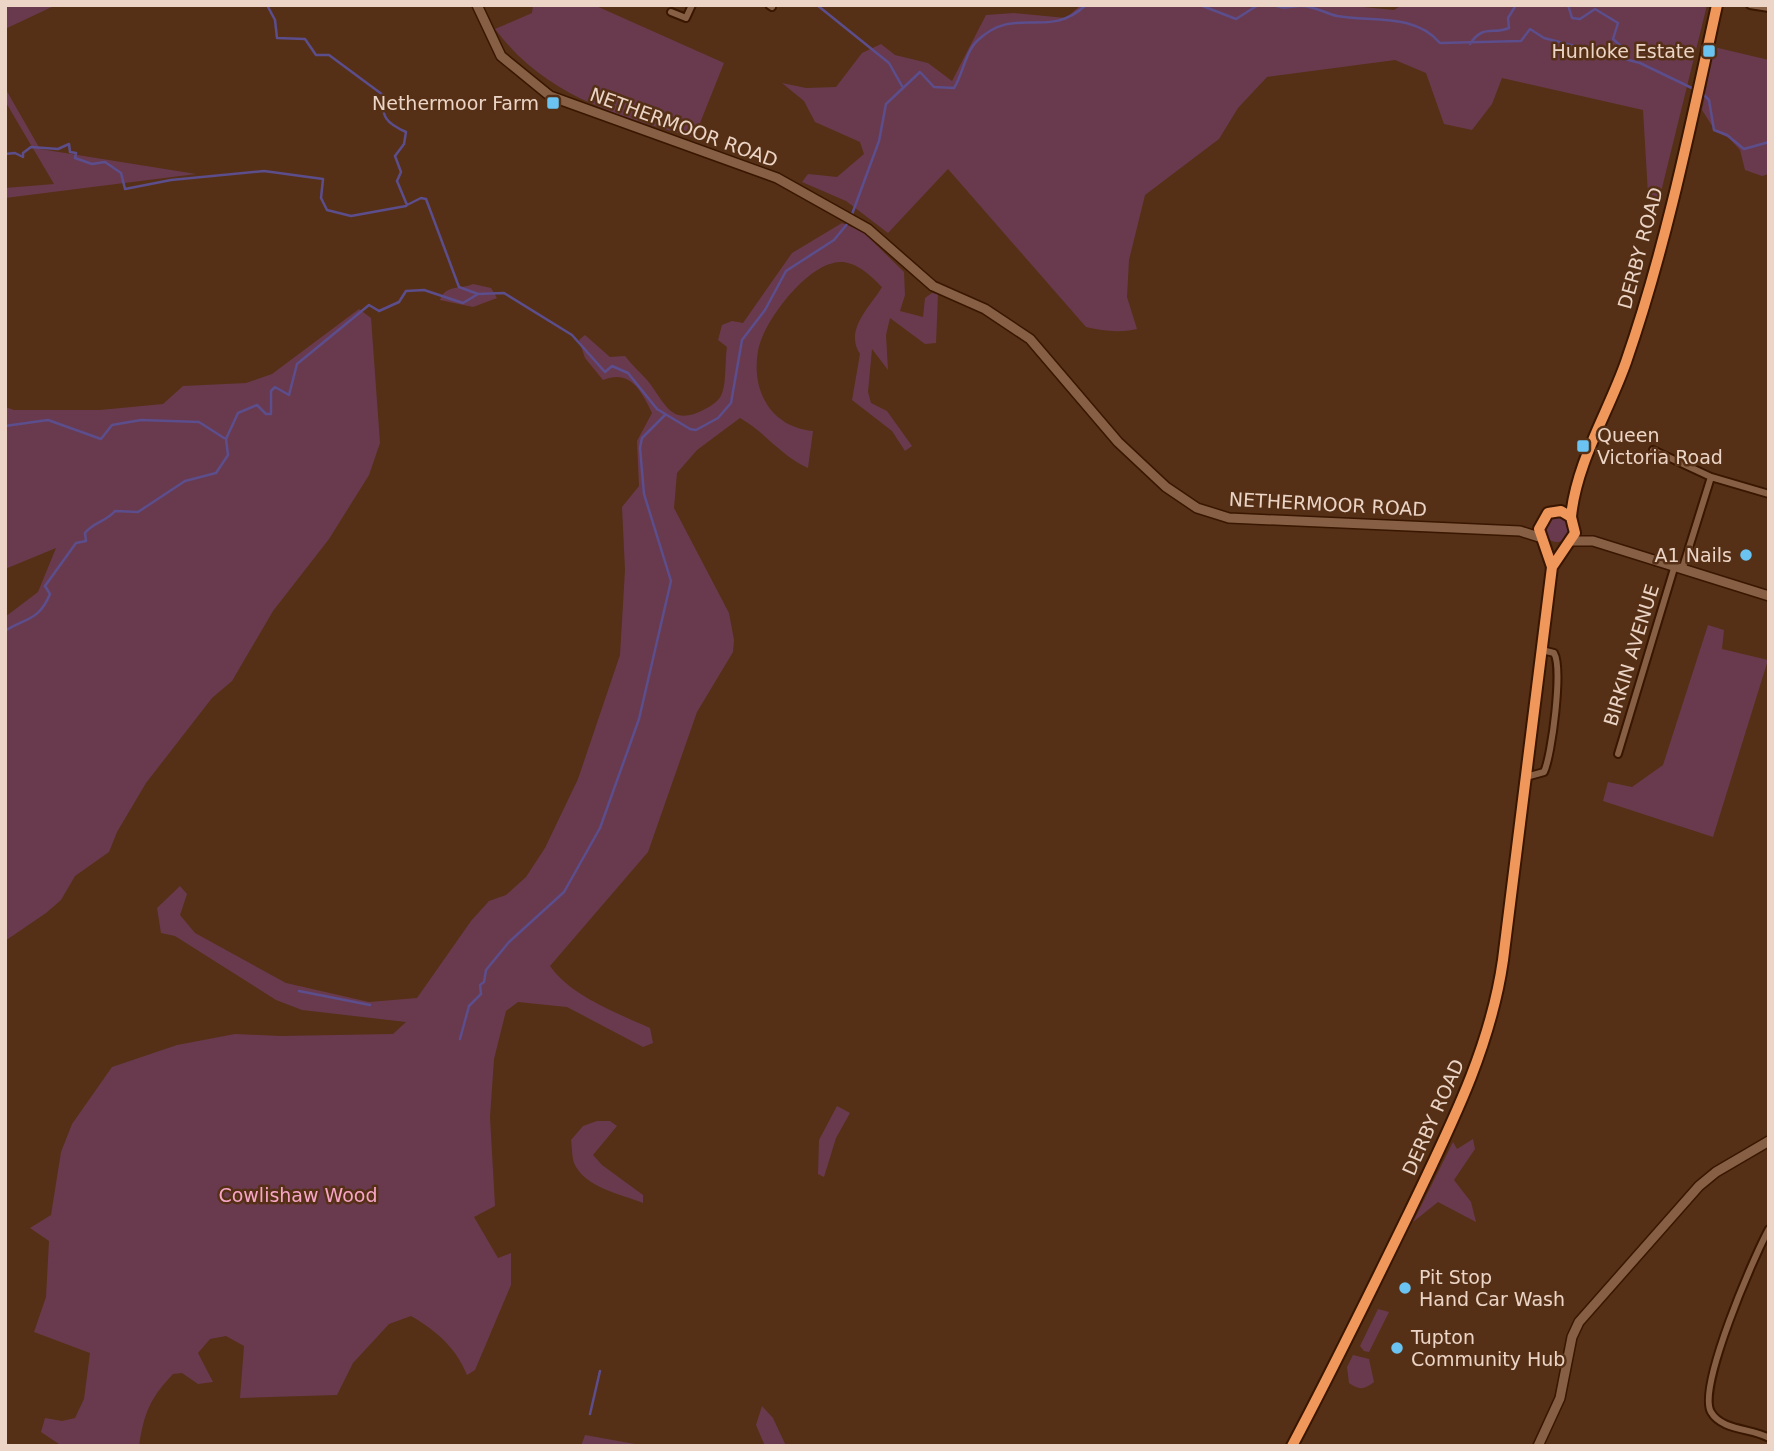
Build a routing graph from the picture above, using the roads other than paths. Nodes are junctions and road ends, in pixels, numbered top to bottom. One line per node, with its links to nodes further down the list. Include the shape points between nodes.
1 (477, 5): 14 (street, NETHERMOOR ROAD, via 501,56 550,96 754,168 868,229 933,286 985,309 1030,339 1118,442 1166,487 1197,508 1229,518 1280,522)
2 (692, 5): 6 (street, via 686,18)
3 (1717, 5): 9 (highway, DERBY ROAD, via 1696,103 1626,362)
4 (1750, 5): 5 (street)
5 (1769, 8)
6 (670, 12)
7 (1653, 450): 8 (street)
8 (1711, 477): 10 (street); 18 (street, BIRKIN AVENUE)
9 (1573, 493): 11 (highway, DERBY ROAD); 12 (highway, DERBY ROAD)
10 (1769, 494)
11 (1555, 511): 12 (highway); 13 (highway)
12 (1573, 522): 16 (street); 17 (highway)
13 (1540, 524): 14 (street, NETHERMOOR ROAD); 15 (highway)
14 (1520, 531): 15 (street, NETHERMOOR ROAD)
15 (1544, 540): 17 (highway); 19 (highway)
16 (1593, 541): 17 (street); 18 (street)
17 (1567, 543): 19 (highway)
18 (1679, 566): 20 (street); 22 (street, BIRKIN AVENUE)
19 (1552, 567): 21 (highway, DERBY ROAD)
20 (1769, 596)
21 (1542, 650): 23 (highway, DERBY ROAD); 23 (street, via 1554,653 1559,668 1549,751 1544,772)
22 (1618, 754)
23 (1526, 777): 27 (highway, DERBY ROAD, via 1498,992 1482,1050 1370,1297)
24 (1769, 1142): 28 (street, via 1699,1186 1587,1310 1572,1337 1560,1398)
25 (1769, 1229): 26 (street, via 1731,1317 1708,1393 1710,1412 1718,1420)
26 (1769, 1438)
27 (1292, 1446)
28 (1538, 1446)

